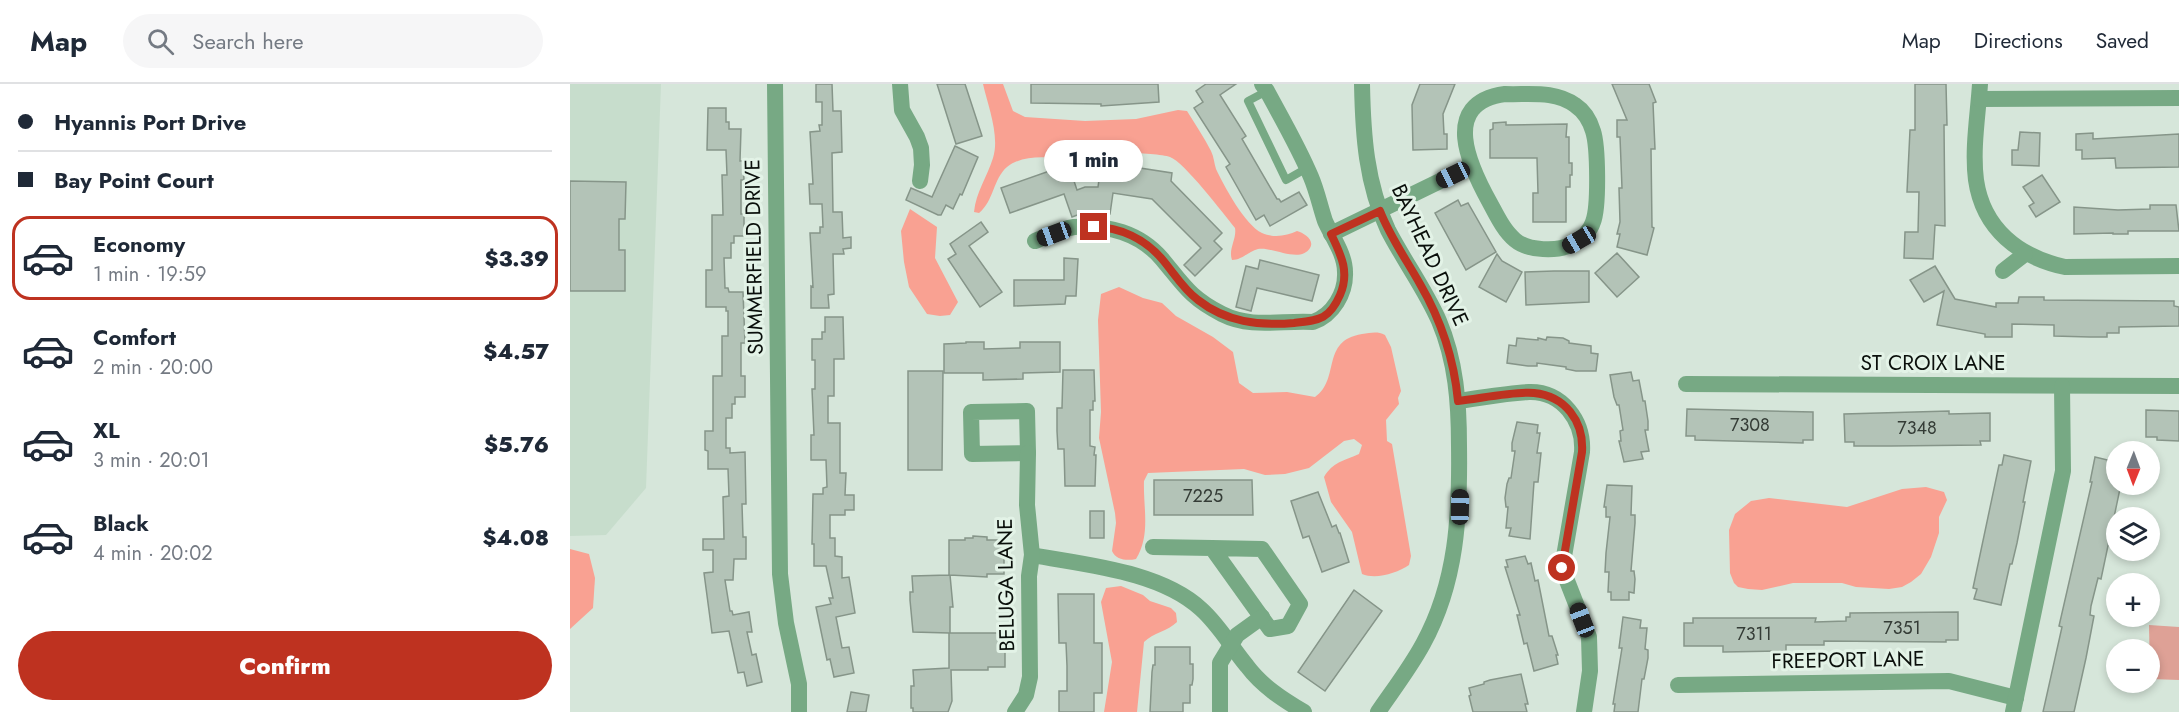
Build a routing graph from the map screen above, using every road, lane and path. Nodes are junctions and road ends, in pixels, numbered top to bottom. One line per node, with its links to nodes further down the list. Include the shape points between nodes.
1 (775, 84): 28 (street, SUMMERFIELD DRIVE, via 781,582 799,684)
2 (900, 84): 9 (street, via 902,110 921,148)
3 (1362, 84): 10 (street, BAYHEAD DRIVE, via 1366,155)
4 (1265, 87): 8 (street); 8 (lane, via 1248,101 1286,180)
5 (1979, 92): 6 (street); 13 (street, via 1975,164 1978,191 1997,229)
6 (2179, 98)
7 (1471, 166): 7 (street, via 1465,134 1477,105 1492,96 1549,94 1563,98 1580,109 1594,134 1594,221 1588,232 1568,247 1527,247 1509,235); 10 (street)
8 (1307, 168): 11 (street)
9 (920, 182)
10 (1380, 211): 11 (street); 19 (street, BAYHEAD DRIVE, via 1439,321)
11 (1331, 234): 12 (street, via 1345,269 1336,304 1320,320 1278,324 1236,320 1205,305 1179,282 1156,252 1127,233 1101,227 1072,227)
12 (1035, 241)
13 (2025, 254): 14 (street, via 2065,267); 15 (street)
14 (2179, 266)
15 (2003, 271)
16 (1686, 384): 17 (street, ST CROIX LANE)
17 (2062, 386): 18 (street, ST CROIX LANE); 27 (street, via 2063,471)
18 (2179, 386)
19 (1458, 401): 32 (street, BAYHEAD DRIVE, via 1460,507 1450,573 1424,643); 33 (street, via 1531,392 1557,399 1579,425 1582,452 1562,568 1589,637)
20 (1028, 453): 23 (street, BELUGA LANE, via 1027,505)
21 (1153, 547): 22 (street)
22 (1212, 548): 24 (street); 24 (street, via 1262,549 1300,604 1288,626 1270,629)
23 (1032, 555): 25 (street, via 1139,576 1165,586 1200,607); 29 (street, BELUGA LANE, via 1029,685)
24 (1262, 617): 25 (street)
25 (1231, 644): 30 (street, via 1220,663); 31 (street, via 1262,683)
26 (1678, 685): 27 (street, FREEPORT LANE, via 1949,681)
27 (2015, 705)
28 (799, 712)
29 (1015, 712)
30 (1221, 712)
31 (1304, 712)
32 (1378, 712)
33 (1584, 712)

